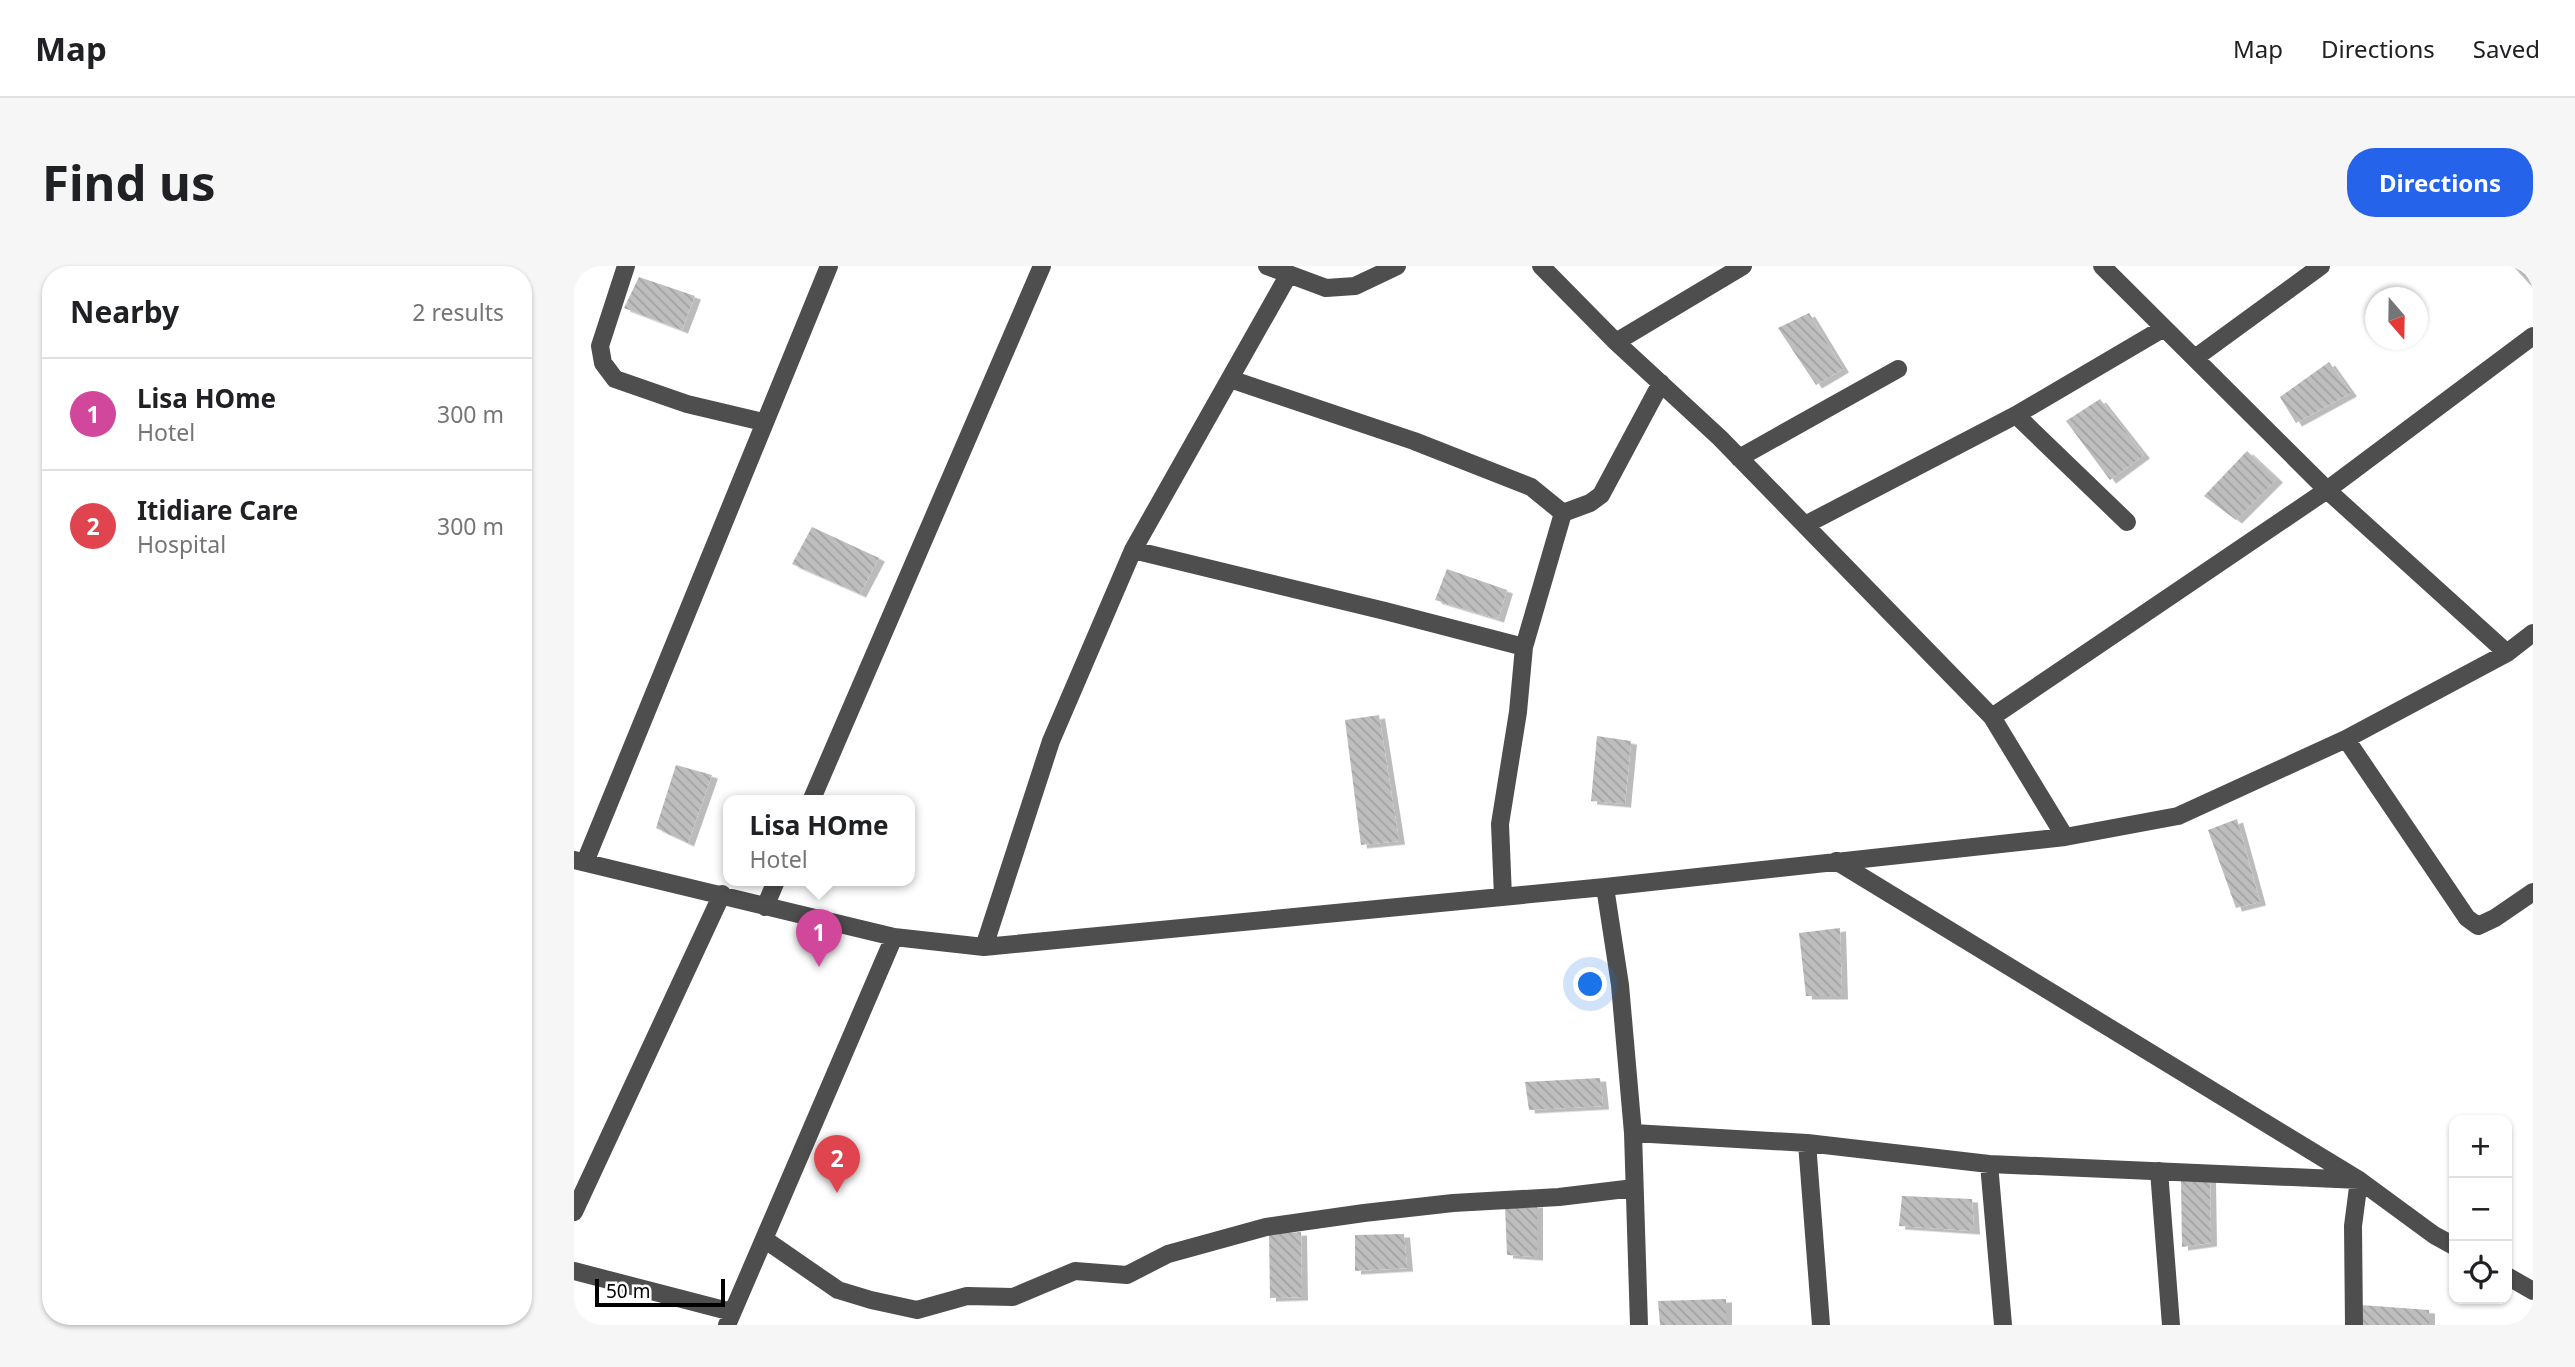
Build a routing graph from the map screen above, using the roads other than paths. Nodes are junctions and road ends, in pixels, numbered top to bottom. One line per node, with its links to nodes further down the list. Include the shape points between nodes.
1 (626, 266): 19 (street, via 600,346 603,363 615,379 687,404)
2 (829, 266): 19 (street)
3 (1042, 266): 31 (street)
4 (1266, 266): 10 (street)
5 (1397, 266): 10 (street, via 1355,286 1326,288)
6 (1541, 266): 13 (street)
7 (1743, 266): 13 (street)
8 (2102, 266): 11 (street)
9 (2321, 266): 14 (street)
10 (1289, 274): 16 (street)
11 (2164, 328): 14 (street); 18 (street)
12 (2533, 336): 21 (street)
13 (1616, 342): 17 (street)
14 (2195, 358): 21 (street)
15 (1898, 369): 20 (street)
16 (1230, 379): 22 (street, via 1531,486); 25 (street)
17 (1661, 383): 20 (street); 22 (street, via 1601,495)
18 (2016, 415): 23 (street); 24 (street)
19 (763, 422): 34 (street)
20 (1739, 458): 24 (street)
21 (2327, 490): 28 (street); 29 (street)
22 (1563, 513): 27 (street)
23 (2127, 522)
24 (1805, 525): 29 (street)
25 (1133, 550): 27 (street); 42 (street, via 1051,741)
26 (2533, 633): 28 (street)
27 (1524, 646): 39 (street, via 1500,824)
28 (2507, 653): 30 (street)
29 (1992, 718): 32 (street)
30 (2346, 739): 32 (street, via 2178,816); 37 (street, via 2467,918 2478,926)
31 (814, 795)
32 (2065, 836): 33 (street)
33 (1836, 860): 36 (street); 47 (street)
34 (579, 861): 38 (street)
35 (774, 886): 40 (street)
36 (1605, 887): 39 (street); 43 (street, via 1620,985)
37 (2533, 892)
38 (722, 894): 40 (street); 49 (street)
39 (1503, 897): 42 (street)
40 (765, 906): 41 (street)
41 (894, 937): 42 (street); 50 (street)
42 (984, 947)
43 (1633, 1133): 44 (street); 48 (street)
44 (1807, 1143): 45 (street); 57 (street)
45 (1989, 1164): 46 (street); 58 (street)
46 (2160, 1171): 47 (street); 59 (street)
47 (2359, 1180): 51 (street); 60 (street, via 2353,1226)
48 (1634, 1188): 50 (street, via 1453,1203 1266,1227 1168,1254 1127,1275 1075,1271 1013,1297 967,1296 917,1310 838,1290); 56 (street)
49 (574, 1212)
50 (764, 1239): 55 (street)
51 (2449, 1243)
52 (574, 1271): 55 (street)
53 (2512, 1279): 54 (street)
54 (2533, 1291)
55 (730, 1319)
56 (1639, 1325)
57 (1821, 1325)
58 (2003, 1325)
59 (2172, 1325)
60 (2354, 1325)

